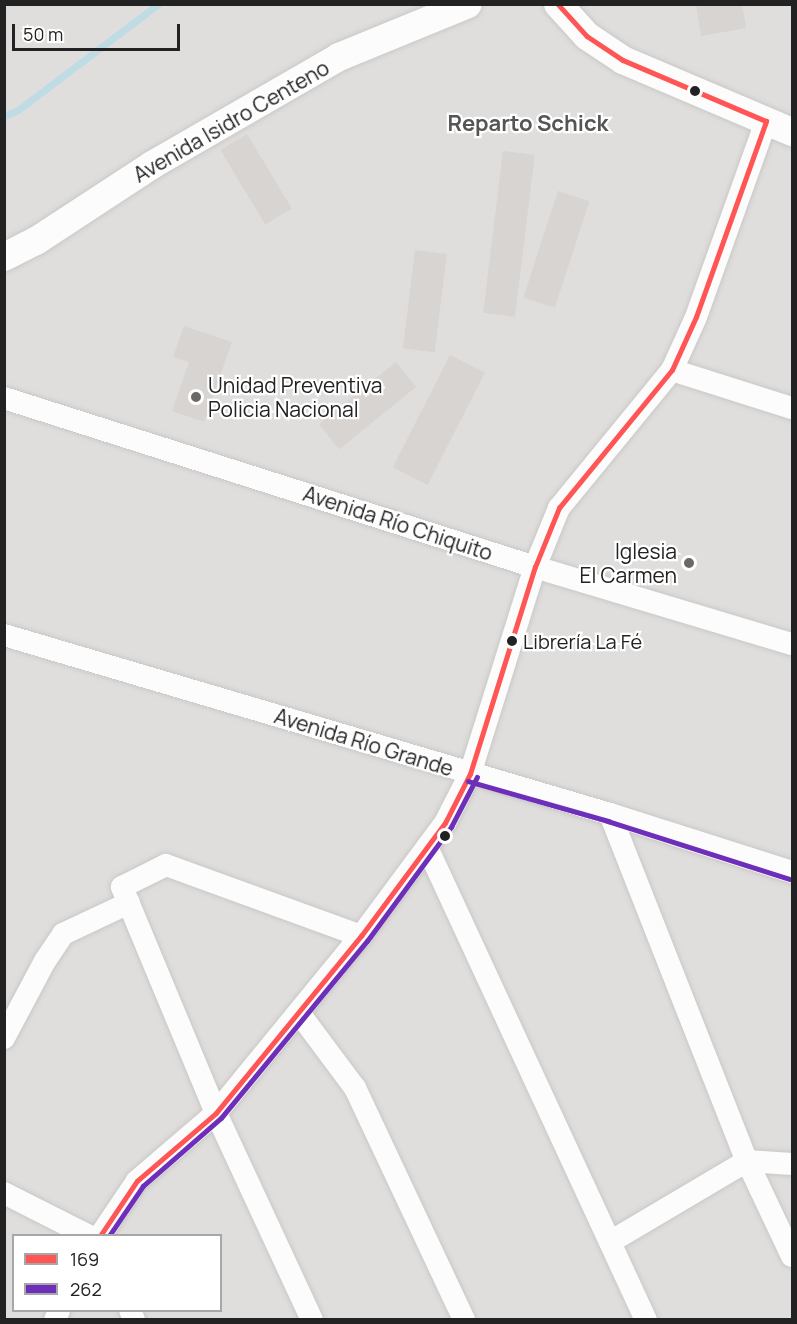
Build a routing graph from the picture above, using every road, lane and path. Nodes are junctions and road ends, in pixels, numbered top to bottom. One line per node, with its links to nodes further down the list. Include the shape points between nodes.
1 (468, 4): 5 (street, Avenida Isidro Centeno, via 339,57 152,165 36,241)
2 (558, 4): 3 (street, via 587,36 623,60)
3 (766, 121): 4 (street); 6 (street, via 696,317)
4 (792, 132)
5 (4, 257)
6 (672, 370): 8 (street); 9 (street, via 559,508)
7 (4, 398): 9 (street, Avenida Río Chiquito)
8 (792, 408)
9 (535, 567): 11 (street, Avenida Río Chiquito); 12 (street)
10 (4, 635): 12 (street, Avenida Río Grande)
11 (792, 644)
12 (470, 774): 13 (street, Avenida Río Grande); 14 (street, via 445,823)
13 (610, 814): 15 (street, Avenida Río Grande); 21 (street)
14 (427, 847): 17 (street); 26 (street)
15 (792, 872)
16 (129, 903): 17 (street, via 122,887 166,865); 19 (street, via 63,934); 20 (street)
17 (361, 936): 18 (street)
18 (299, 1013): 20 (street); 29 (street, via 355,1088)
19 (4, 1038)
20 (216, 1113): 25 (street, via 136,1181); 28 (street)
21 (747, 1161): 22 (street); 26 (street); 27 (street)
22 (792, 1163)
23 (4, 1193): 24 (street)
24 (85, 1234)
25 (101, 1234)
26 (610, 1242): 30 (street)
27 (792, 1256)
28 (312, 1320)
29 (464, 1320)
30 (646, 1320)

